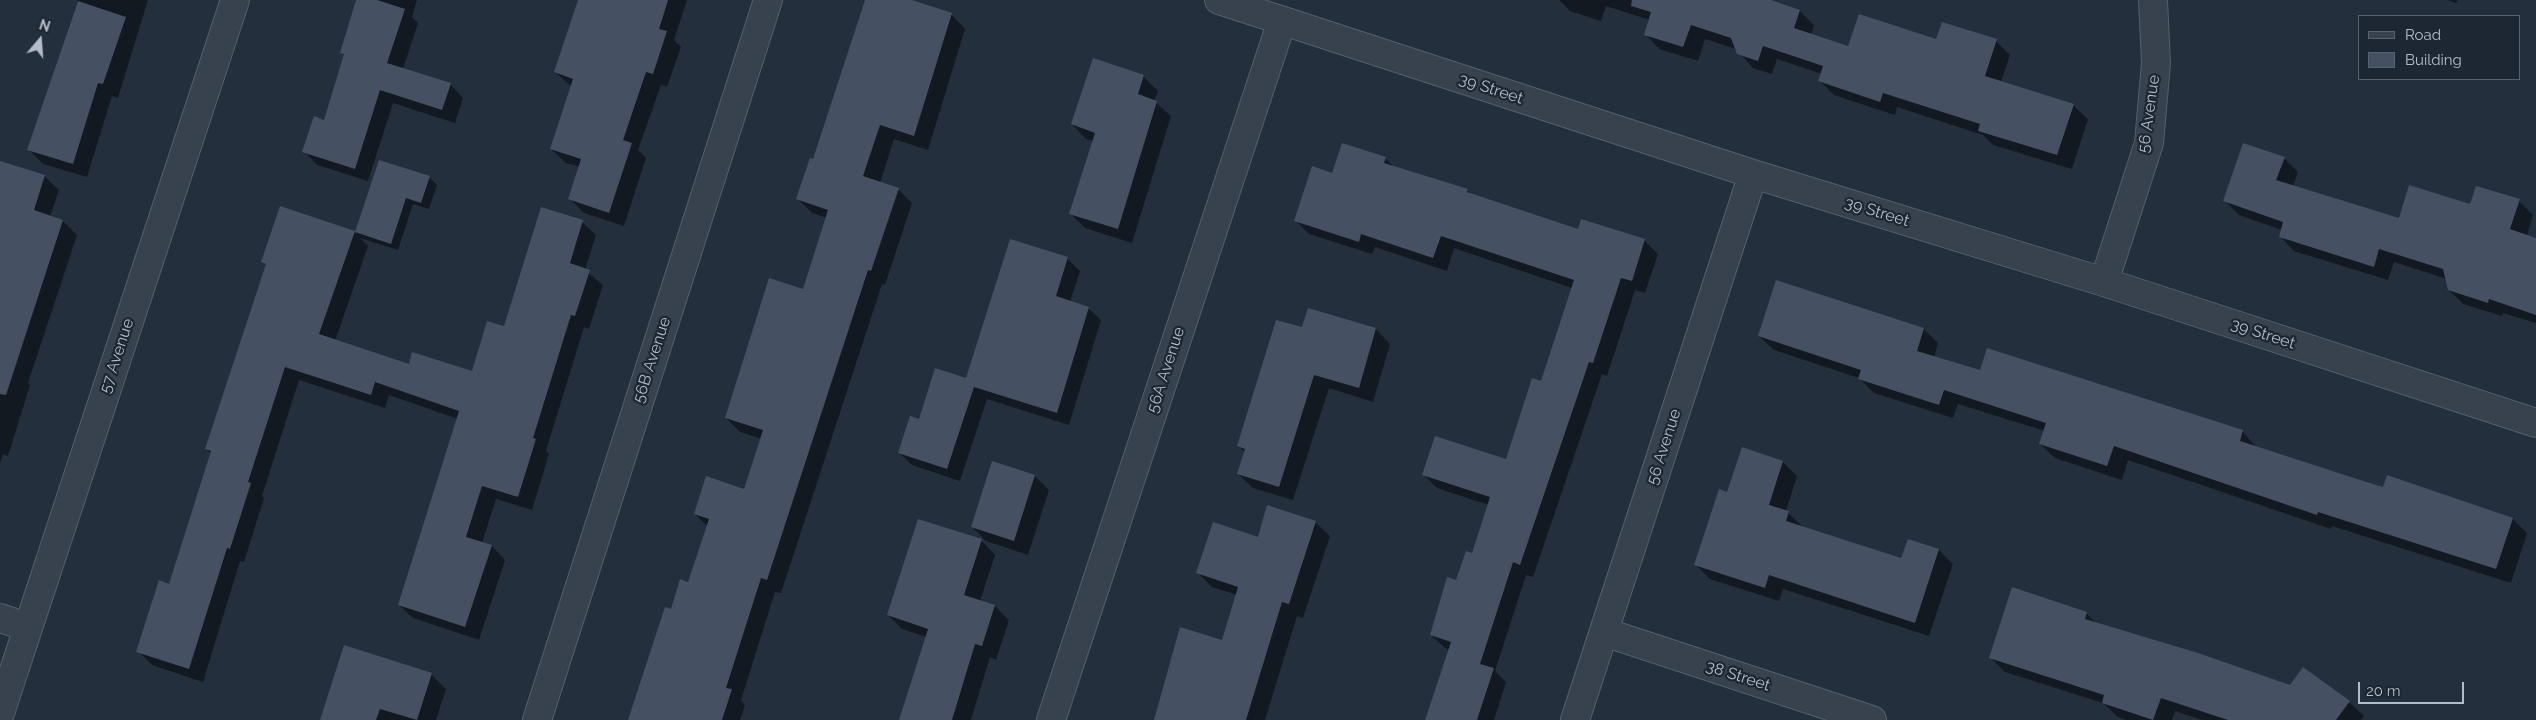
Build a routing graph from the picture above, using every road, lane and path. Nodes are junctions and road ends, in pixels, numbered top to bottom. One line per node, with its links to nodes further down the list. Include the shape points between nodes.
1 (235, 0): 10 (street, 57 Avenue)
2 (768, 0): 13 (street, 56B Avenue)
3 (1219, 0): 5 (street, 39 Street)
4 (2154, 0): 7 (street, 56 Avenue, via 2156,63 2149,143)
5 (1282, 21): 6 (street, 39 Street); 14 (street, 56A Avenue)
6 (1753, 174): 7 (street, 39 Street); 11 (street, 56 Avenue)
7 (2104, 282): 8 (street, 39 Street)
8 (2536, 423)
9 (0, 618): 10 (street)
10 (26, 627): 12 (street, 57 Avenue)
11 (1604, 632): 15 (street, 56 Avenue); 16 (street, 38 Street)
12 (0, 713)
13 (537, 720)
14 (1051, 720)
15 (1575, 720)
16 (1872, 720)

